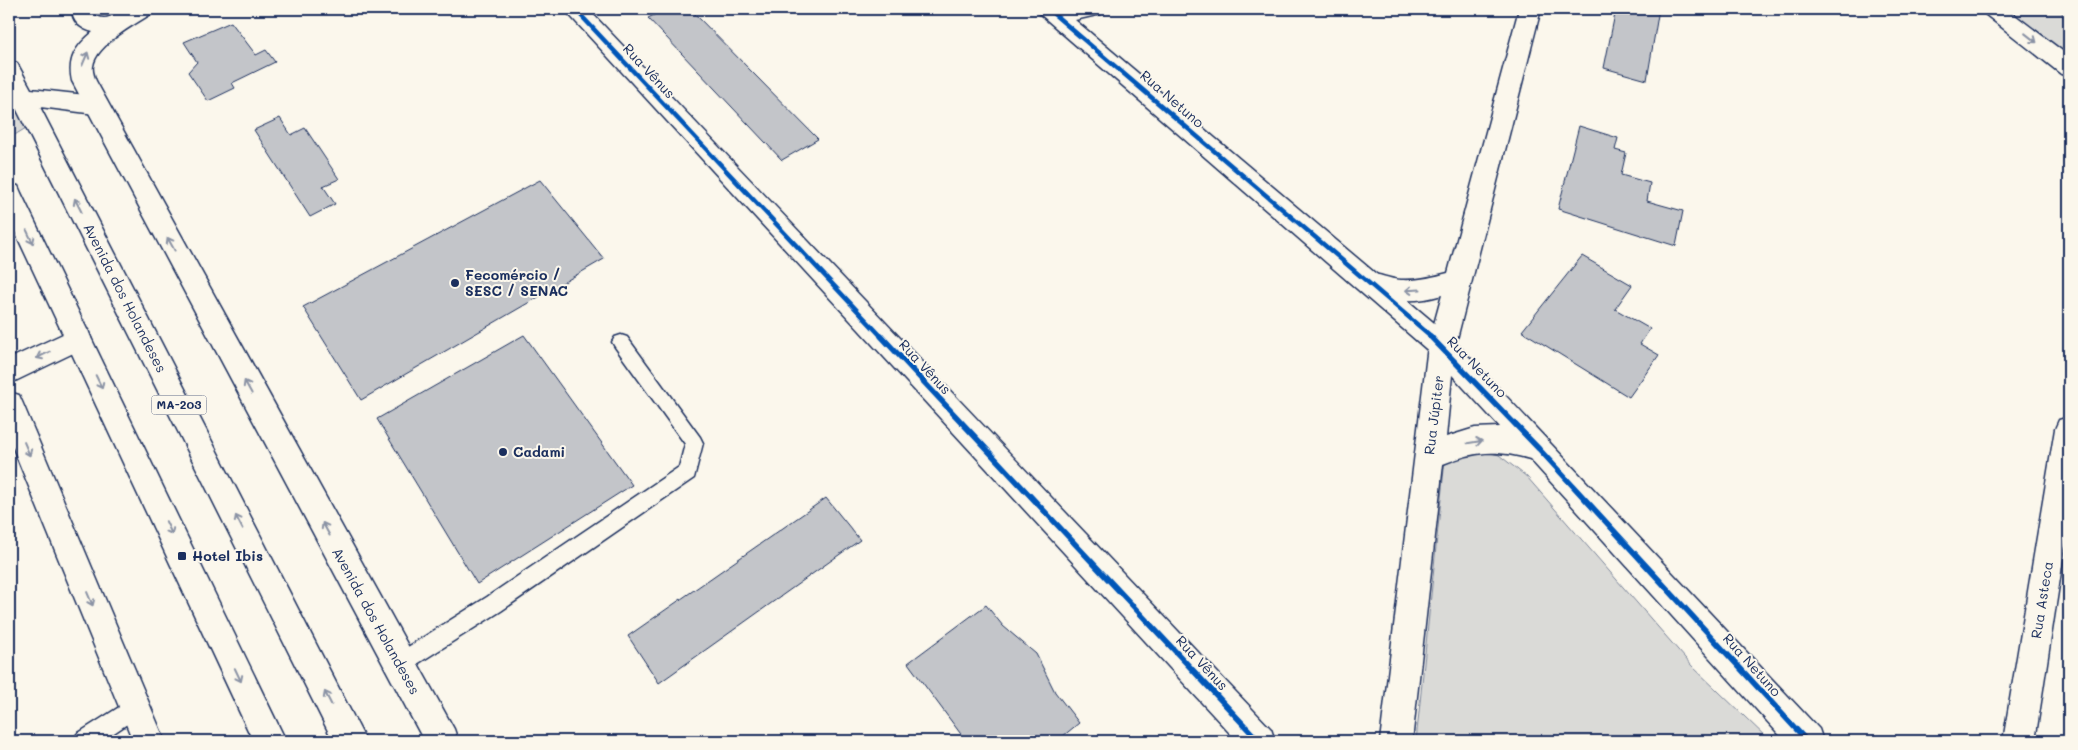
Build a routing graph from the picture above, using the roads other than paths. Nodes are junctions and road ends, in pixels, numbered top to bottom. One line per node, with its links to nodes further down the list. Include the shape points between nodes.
1 (83, 9): 8 (street, via 82,16 92,24 107,25)
2 (575, 9): 32 (street, Rua Vênus)
3 (1093, 9): 7 (street, via 1079,13)
4 (1104, 9): 9 (street)
5 (1530, 9): 15 (street, Rua Júpiter)
6 (1993, 9): 10 (street, one-way to 10)
7 (1049, 10): 9 (street, Rua Netuno)
8 (133, 15): 13 (street, Avenida dos Holandeses, one-way to 8, via 81,66 95,43)
9 (1089, 43): 16 (street, Rua Netuno)
10 (2069, 68)
11 (9, 69): 12 (street, Avenida dos Holandeses / MA-203)
12 (22, 96): 13 (street); 30 (street, Avenida dos Holandeses / MA-203, one-way to 12)
13 (95, 105): 25 (street, Avenida dos Holandeses, one-way to 13)
14 (9, 193): 17 (street, one-way to 17)
15 (1459, 280): 16 (street, one-way to 16, via 1409,291 1384,289); 19 (street, Rua Júpiter)
16 (1368, 282): 19 (street, Rua Netuno)
17 (78, 338): 20 (street, one-way to 20); 29 (street, one-way to 29)
18 (621, 342): 25 (lane, via 694,443 687,472)
19 (1442, 346): 23 (street, Rua Netuno); 24 (street, Rua Júpiter)
20 (9, 372)
21 (9, 404): 26 (street, one-way to 26)
22 (2069, 428): 35 (street, Rua Asteca)
23 (1539, 449): 24 (street, one-way to 23, via 1477,440 1504,440); 34 (street, Rua Netuno)
24 (1429, 456): 33 (street, Rua Júpiter)
25 (400, 664): 31 (street, Avenida dos Holandeses)
26 (134, 707): 27 (lane); 28 (street)
27 (84, 741)
28 (149, 741)
29 (270, 741)
30 (350, 741)
31 (442, 741)
32 (1259, 741)
33 (1396, 741)
34 (1807, 741)
35 (2019, 741)

